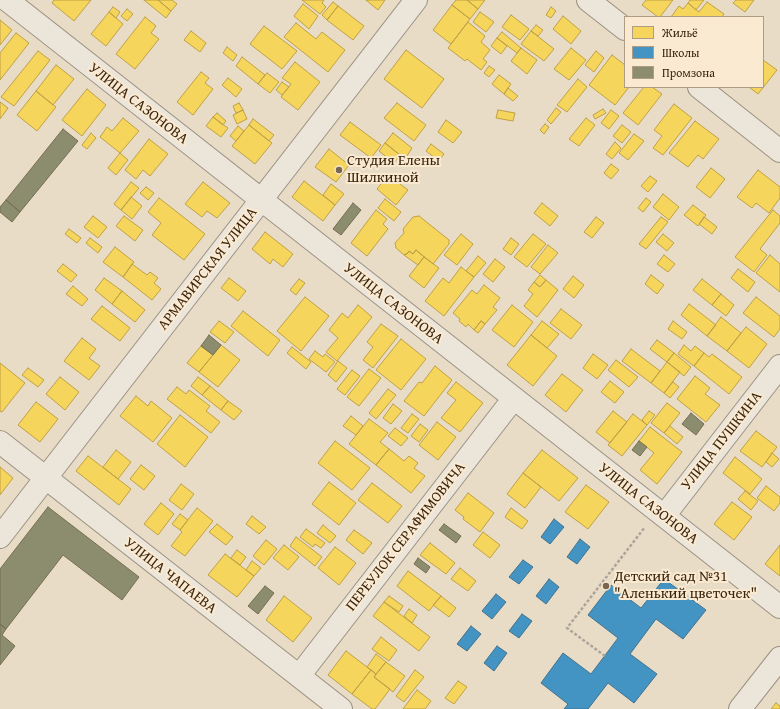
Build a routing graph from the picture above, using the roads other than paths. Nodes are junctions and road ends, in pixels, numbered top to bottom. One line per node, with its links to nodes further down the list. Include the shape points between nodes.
1 (7, 0): 7 (street, УЛИЦА САЗОНОВА)
2 (416, 0): 7 (street, АРМАВИРСКАЯ УЛИЦА)
3 (588, 0): 4 (street)
4 (624, 28)
5 (700, 88): 6 (street)
6 (780, 151)
7 (261, 201): 9 (street, УЛИЦА САЗОНОВА); 11 (street, АРМАВИРСКАЯ УЛИЦА)
8 (780, 366): 12 (street, УЛИЦА ПУШКИНА)
9 (514, 398): 12 (street, УЛИЦА САЗОНОВА); 16 (street, ПЕРЕУЛОК СЕРАФИМОВИЧА)
10 (0, 442): 11 (street, УЛИЦА ЧАПАЕВА)
11 (46, 478): 13 (street, АРМАВИРСКАЯ УЛИЦА); 16 (street, УЛИЦА ЧАПАЕВА)
12 (661, 514): 14 (street, УЛИЦА САЗОНОВА)
13 (0, 537)
14 (780, 607)
15 (780, 658): 18 (street)
16 (299, 676): 17 (street, УЛИЦА ЧАПАЕВА)
17 (341, 709)
18 (740, 709)

